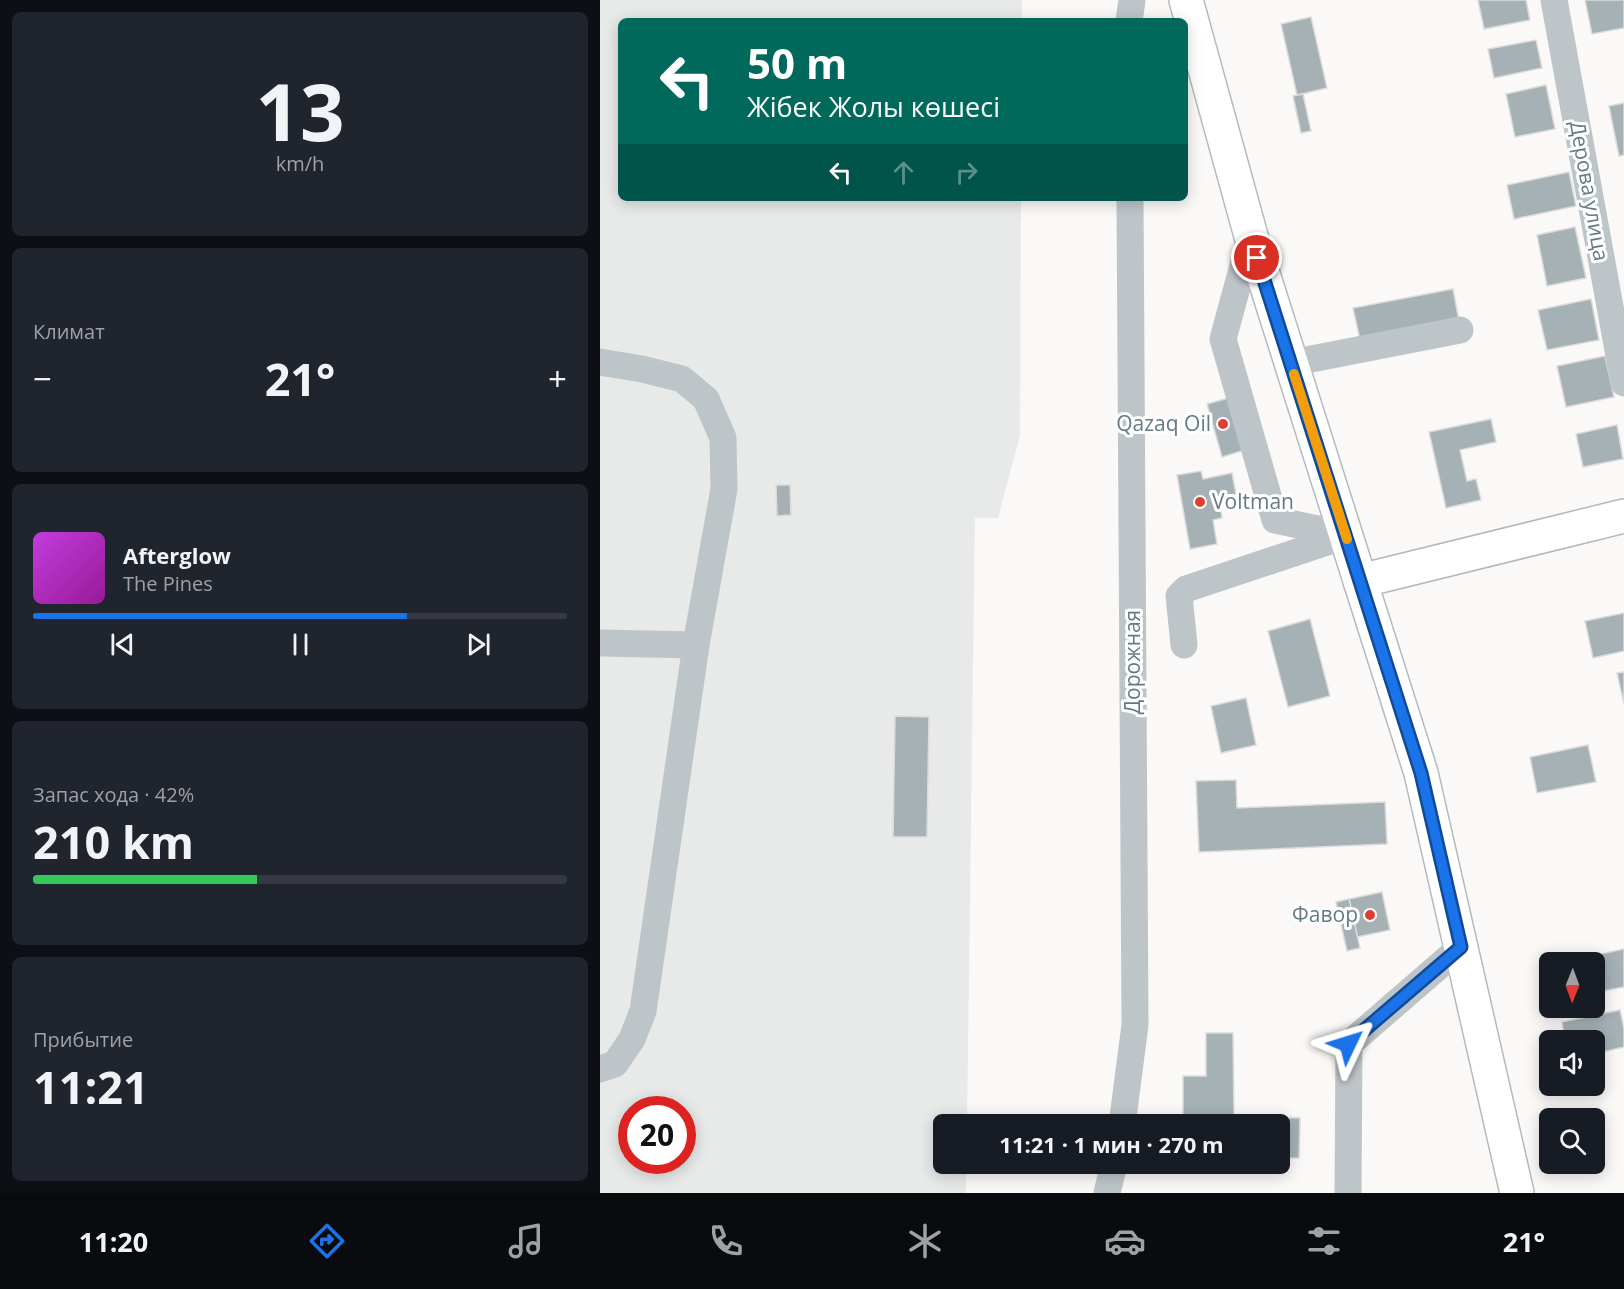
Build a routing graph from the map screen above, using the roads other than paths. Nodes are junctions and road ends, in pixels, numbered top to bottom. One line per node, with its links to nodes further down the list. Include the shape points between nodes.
1 (1132, 0): 4 (street)
2 (1186, 0): 6 (main road)
3 (1554, 0): 10 (street, Дерова улица)
4 (1129, 18)
5 (1130, 201): 19 (street, Дорожная, via 1135,1024)
6 (1251, 236): 9 (main road); 12 (street, via 1223,339 1275,520)
7 (1460, 330): 9 (street)
8 (600, 362): 15 (street, via 682,379 706,399 723,438 724,489)
9 (1291, 363): 12 (main road)
10 (1624, 383)
11 (1624, 516): 13 (main road)
12 (1346, 536): 13 (main road); 16 (street, via 1186,589 1179,596)
13 (1360, 581): 17 (main road, via 1421,773)
14 (600, 643): 15 (street)
15 (696, 645): 18 (street, via 643,1011 632,1039 615,1064)
16 (1184, 645)
17 (1461, 947): 22 (street, via 1348,1044); 23 (main road)
18 (600, 1069)
19 (1123, 1114)
20 (1112, 1174): 21 (street)
21 (1107, 1193)
22 (1348, 1193)
23 (1517, 1193)

